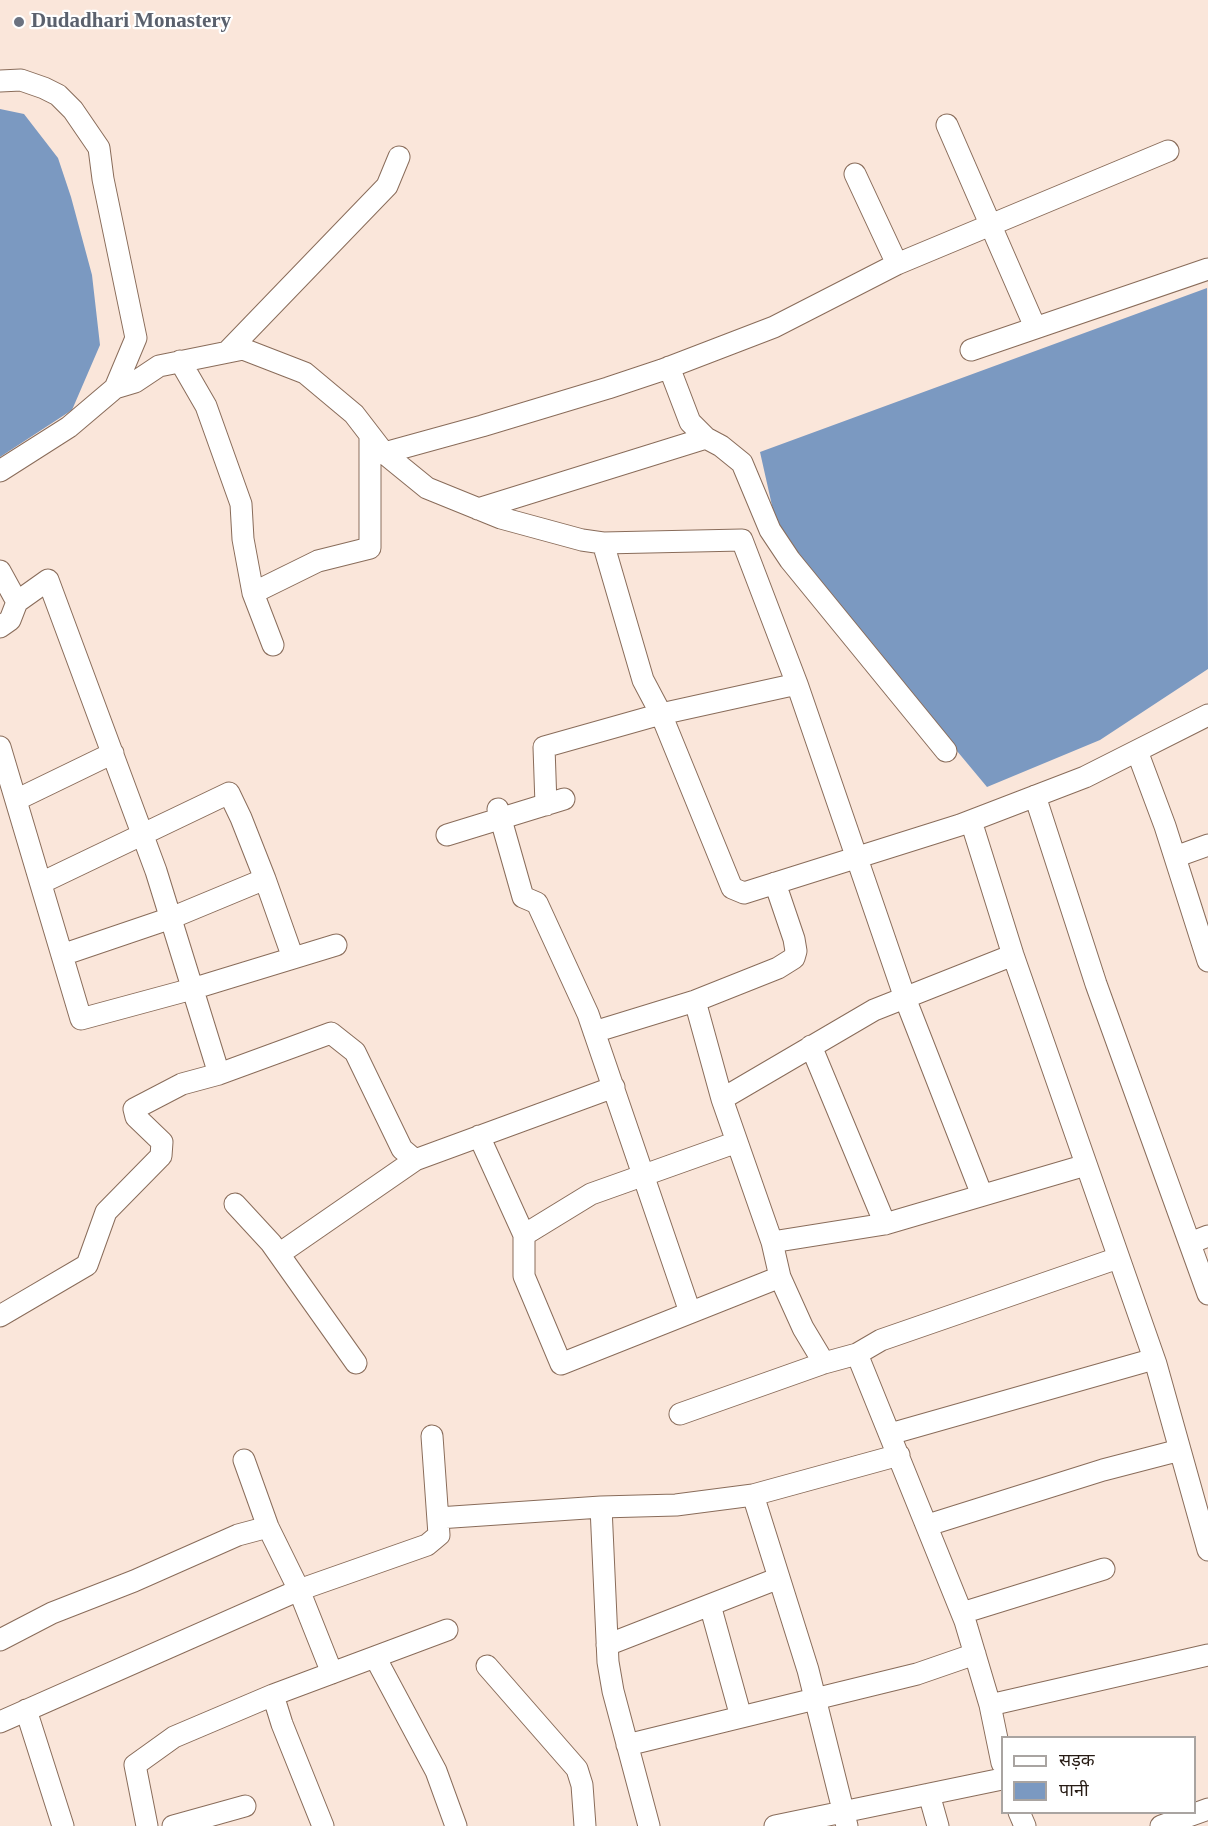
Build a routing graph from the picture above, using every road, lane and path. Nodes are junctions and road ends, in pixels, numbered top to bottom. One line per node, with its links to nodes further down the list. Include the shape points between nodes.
1 (0, 81): 10 (street, via 21,80 58,95 74,110 99,148)
2 (946, 125): 6 (street)
3 (1168, 151): 6 (street)
4 (399, 157): 12 (street, via 387,186)
5 (855, 174): 7 (street)
6 (990, 226): 7 (street); 9 (street)
7 (897, 264): 15 (street, via 774,327)
8 (1208, 269): 9 (street)
9 (1035, 327): 11 (street)
10 (136, 338): 14 (street); 16 (street)
11 (971, 350)
12 (227, 352): 13 (street); 17 (street, via 243,349 304,373 354,414)
13 (180, 361): 14 (street); 24 (street, via 206,406 241,504)
14 (159, 366): 16 (street, via 135,382)
15 (669, 367): 18 (street, via 690,422); 19 (street)
16 (115, 388): 20 (street, via 69,427)
17 (370, 436): 19 (street); 24 (street, via 370,548 318,561)
18 (706, 438): 21 (street); 32 (street, via 742,463 770,530 790,560)
19 (384, 453): 21 (street, via 427,488)
20 (0, 471)
21 (478, 508): 22 (street, via 501,518)
22 (603, 543): 28 (street, via 742,540); 29 (street, via 644,680)
23 (0, 571): 25 (street)
24 (253, 593): 27 (street)
25 (17, 602): 26 (street, via 10,620); 34 (street, via 48,580)
26 (0, 627)
27 (273, 645)
28 (797, 684): 29 (street); 42 (street)
29 (661, 714): 37 (street, via 544,747 555,802); 46 (street, via 732,888 744,893)
30 (1208, 715): 33 (street)
31 (0, 747): 36 (street)
32 (946, 751)
33 (1137, 751): 35 (street); 43 (street)
34 (113, 753): 36 (street); 39 (street)
35 (1035, 796): 38 (street); 70 (street, via 1096,984)
36 (16, 800): 45 (street)
37 (500, 814): 40 (street); 56 (street, via 524,897 537,903)
38 (971, 821): 42 (street); 50 (street)
39 (142, 834): 44 (street, via 229,793); 45 (street); 47 (street)
40 (447, 835)
41 (1208, 845): 43 (street)
42 (857, 857): 46 (street); 54 (street)
43 (1175, 857): 52 (street)
44 (265, 879): 47 (street); 51 (street)
45 (40, 883): 49 (street)
46 (775, 883): 55 (street, via 794,939 794,958)
47 (171, 918): 49 (street); 53 (street)
48 (336, 945): 51 (street)
49 (62, 955): 53 (street, via 81,1019)
50 (1013, 955): 54 (street); 64 (street)
51 (292, 958): 53 (street)
52 (1207, 958)
53 (192, 989): 58 (street)
54 (905, 998): 57 (street, via 874,1010); 66 (street)
55 (695, 1001): 56 (street); 60 (street)
56 (594, 1032): 59 (street)
57 (811, 1046): 60 (street); 68 (street)
58 (219, 1074): 63 (street, via 331,1033 356,1052 402,1149); 77 (street, via 182,1084 134,1108 136,1117 162,1142 161,1156 106,1212 87,1265)
59 (614, 1087): 61 (street); 65 (street)
60 (722, 1099): 62 (street)
61 (479, 1136): 63 (street); 69 (street)
62 (737, 1142): 65 (street); 71 (street)
63 (415, 1160): 72 (street)
64 (1086, 1165): 66 (street); 73 (street)
65 (645, 1176): 69 (street, via 591,1194); 76 (street)
66 (982, 1195): 68 (street)
67 (235, 1204): 72 (street)
68 (885, 1224): 71 (street)
69 (524, 1235): 76 (street, via 524,1276 561,1364)
70 (1199, 1240): 75 (street)
71 (772, 1242): 74 (street)
72 (279, 1254): 80 (street)
73 (1118, 1258): 78 (street, via 881,1340); 79 (street)
74 (780, 1277): 76 (street); 81 (street)
75 (1208, 1294)
76 (690, 1312)
77 (0, 1316)
78 (857, 1354): 81 (street); 83 (street)
79 (1154, 1359): 83 (street); 85 (street)
80 (356, 1363)
81 (824, 1363): 82 (street)
82 (680, 1414)
83 (890, 1434): 86 (street)
84 (432, 1436): 91 (street)
85 (1180, 1450): 90 (street); 92 (street)
86 (899, 1455): 88 (street); 92 (street)
87 (244, 1460): 93 (street)
88 (753, 1495): 89 (street, via 676,1505); 96 (street)
89 (601, 1507): 91 (street); 102 (street)
90 (1203, 1511): 94 (street)
91 (438, 1518): 97 (street, via 439,1535 428,1545)
92 (927, 1525): 99 (street)
93 (268, 1527): 97 (street); 101 (street, via 238,1535 52,1613)
94 (1208, 1550)
95 (1104, 1569): 99 (street)
96 (779, 1578): 98 (street); 109 (street)
97 (299, 1590): 107 (street); 111 (street)
98 (710, 1605): 102 (street); 112 (street)
99 (962, 1613): 103 (street)
100 (447, 1630): 105 (street)
101 (0, 1640)
102 (607, 1645): 114 (street, via 613,1691)
103 (975, 1654): 109 (street, via 917,1674); 110 (street)
104 (1208, 1655): 110 (street)
105 (375, 1657): 107 (street); 125 (street, via 436,1771)
106 (487, 1666): 126 (street, via 577,1769)
107 (333, 1673): 108 (street)
108 (273, 1695): 122 (street, via 174,1737 135,1765); 124 (street)
109 (815, 1699): 112 (street); 120 (street)
110 (990, 1705): 115 (street)
111 (26, 1710): 113 (street); 121 (street)
112 (741, 1717): 114 (street)
113 (0, 1722)
114 (627, 1745): 127 (street)
115 (1001, 1758)
116 (1001, 1779): 117 (street)
117 (929, 1794): 120 (street); 129 (street)
118 (245, 1806): 123 (street)
119 (1194, 1814): 130 (street)
120 (845, 1819): 128 (street)
121 (63, 1826)
122 (147, 1826)
123 (173, 1826)
124 (323, 1826)
125 (456, 1826)
126 (585, 1826)
127 (649, 1826)
128 (775, 1826)
129 (938, 1826)
130 (1161, 1826)

